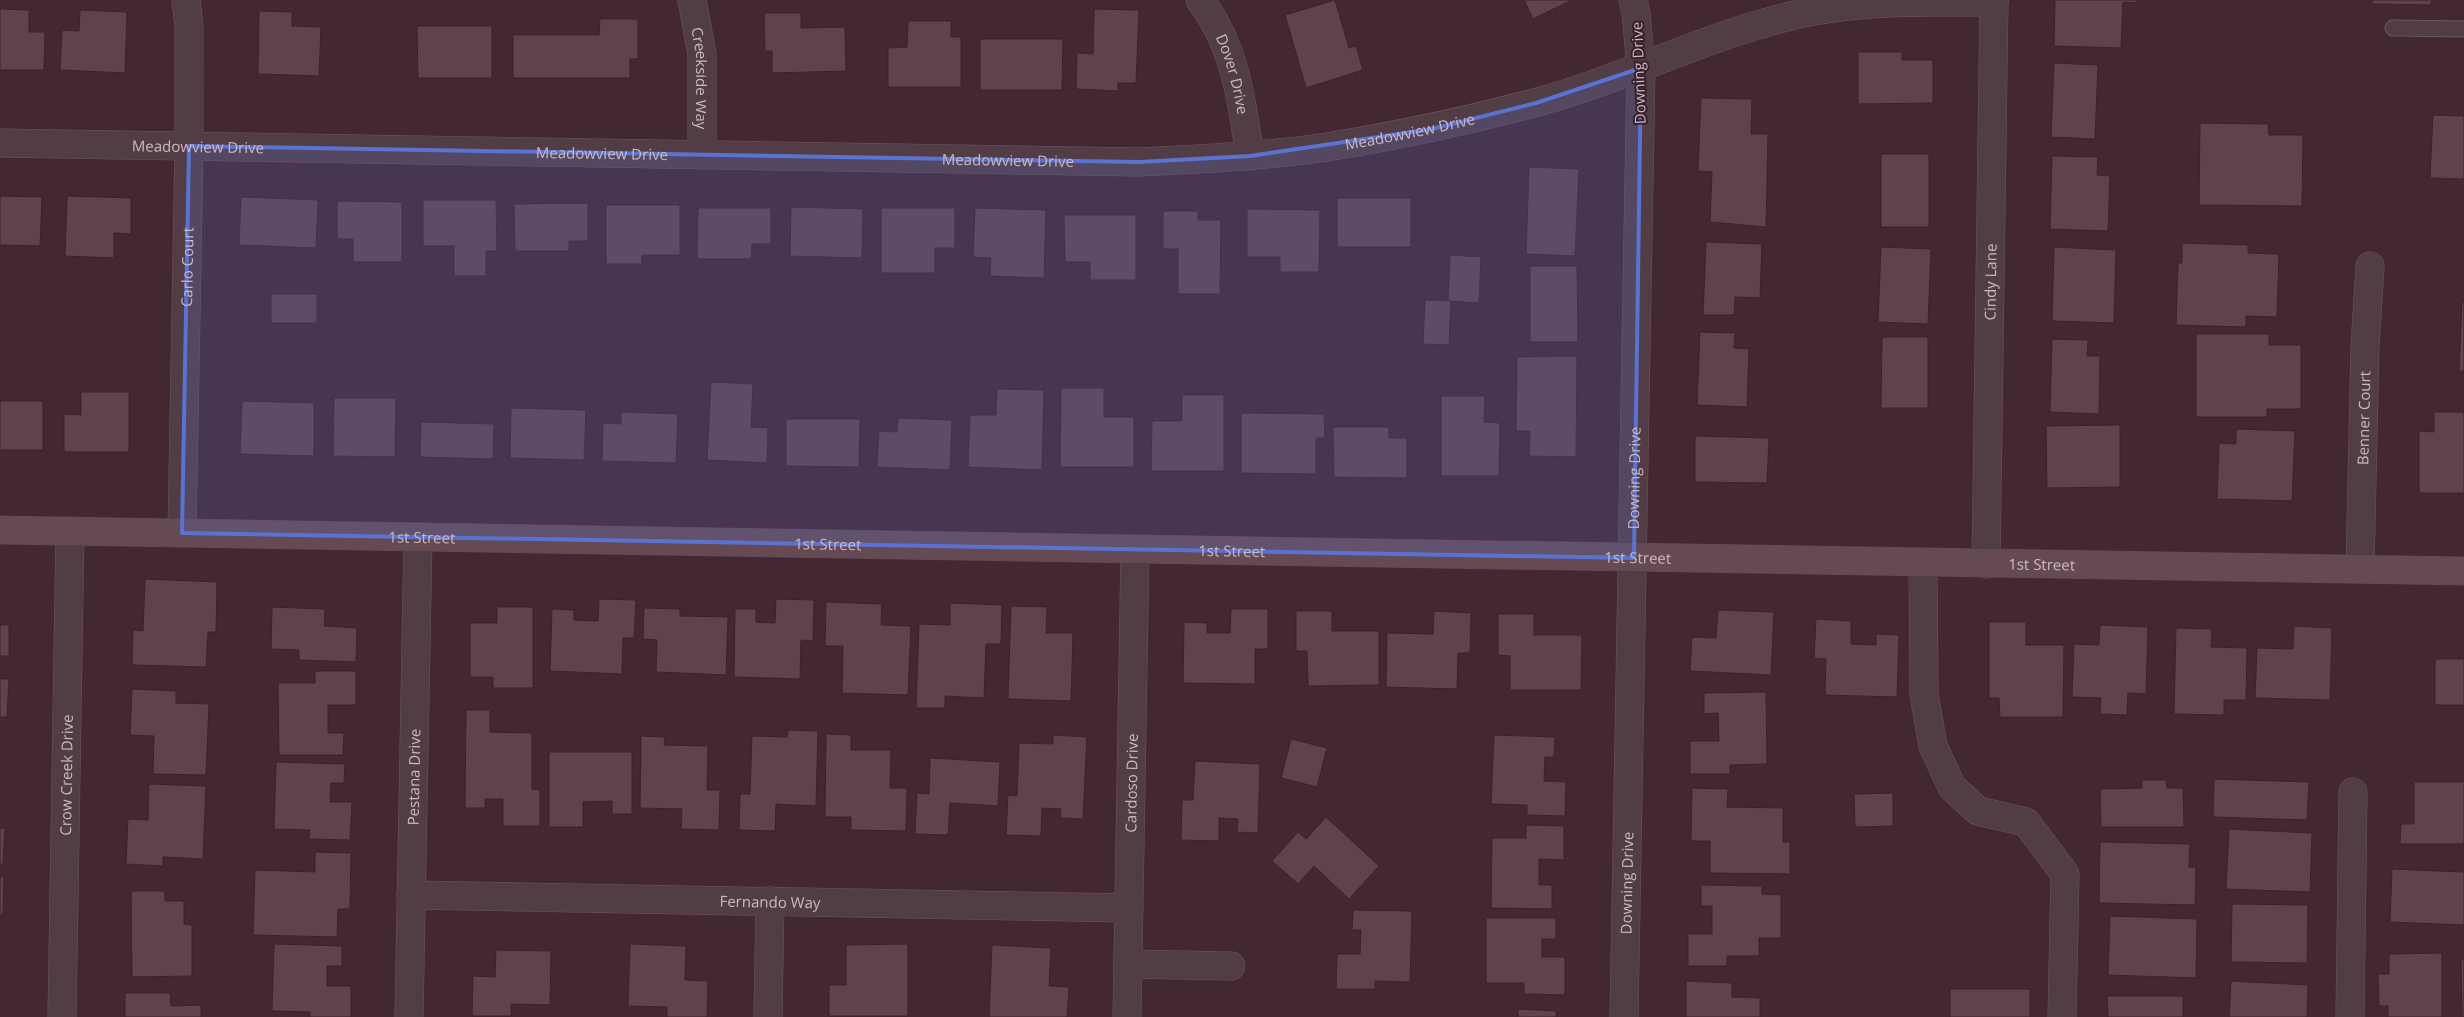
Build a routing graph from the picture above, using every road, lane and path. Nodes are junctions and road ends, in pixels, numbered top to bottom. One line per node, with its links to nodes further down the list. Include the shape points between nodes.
1 (186, 0): 10 (street, Carlo Court)
2 (692, 0): 11 (street, Creekside Way, via 702,54)
3 (1200, 0): 12 (street, Dover Drive, via 1222,37 1240,87)
4 (1632, 0): 8 (street, Downing Drive)
5 (1994, 1): 8 (street, Meadowview Drive, via 1882,2 1813,12 1739,32); 21 (street, Cindy Lane)
6 (2393, 28): 7 (lane)
7 (2464, 29)
8 (1641, 68): 12 (street, Meadowview Drive, via 1536,102 1432,129); 19 (street, Downing Drive)
9 (0, 143): 10 (street, Meadowview Drive)
10 (189, 146): 11 (street, Meadowview Drive); 16 (street, Carlo Court)
11 (702, 156): 12 (street, Meadowview Drive, via 1139,162)
12 (1250, 156)
13 (2370, 266): 22 (street, Benner Court)
14 (0, 530): 15 (street, 1st Street)
15 (70, 531): 16 (street, 1st Street); 30 (street, Crow Creek Drive)
16 (182, 533): 17 (street, 1st Street)
17 (418, 537): 18 (street, 1st Street); 25 (street, Pestana Drive)
18 (1135, 550): 19 (street, 1st Street); 27 (street, Cardoso Drive)
19 (1634, 558): 20 (street, 1st Street); 34 (street, Downing Drive)
20 (1923, 563): 21 (street, 1st Street); 35 (street, via 1924,694 1933,746 1952,787 1978,811 2026,822 2064,874)
21 (1986, 564): 22 (street, 1st Street)
22 (2360, 569): 23 (street, 1st Street)
23 (2464, 571)
24 (2353, 792): 36 (street)
25 (411, 895): 26 (street, Fernando Way); 31 (street, Pestana Drive)
26 (770, 901): 27 (street, Fernando Way); 32 (street)
27 (1129, 908): 28 (street, Cardoso Drive)
28 (1128, 964): 29 (street); 33 (street, Cardoso Drive)
29 (1231, 966)
30 (62, 1017)
31 (409, 1017)
32 (768, 1017)
33 (1127, 1017)
34 (1624, 1017)
35 (2062, 1017)
36 (2350, 1017)

